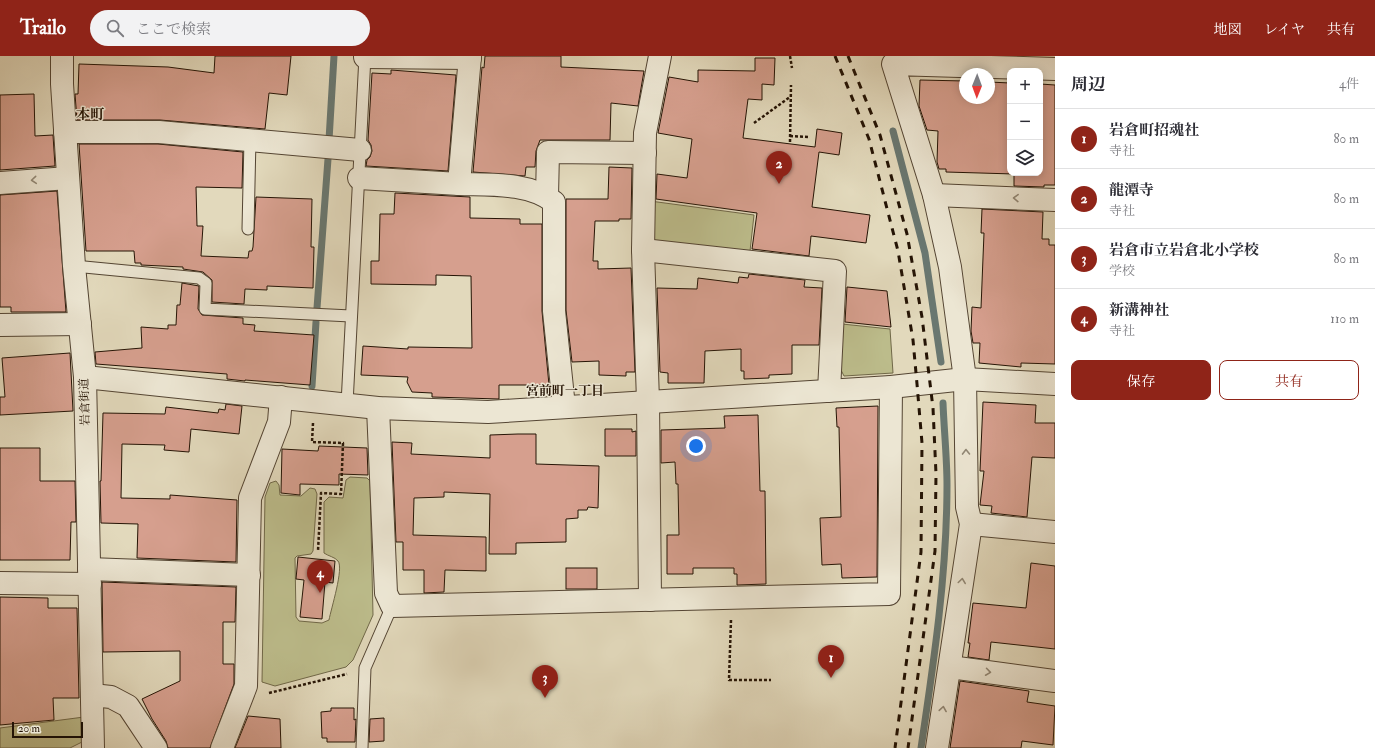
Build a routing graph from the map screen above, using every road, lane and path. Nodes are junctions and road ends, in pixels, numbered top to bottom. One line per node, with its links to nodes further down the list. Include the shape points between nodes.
1 (62, 56): 12 (street, 岩倉街道)
2 (365, 56): 5 (street); 17 (lane)
3 (660, 56): 18 (street, via 645,133)
4 (790, 56): 7 (path)
5 (470, 57): 22 (street)
6 (994, 61): 8 (street); 23 (street, via 893,64)
7 (792, 68)
8 (1055, 69)
9 (791, 85): 10 (path)
10 (791, 96): 11 (path); 13 (path)
11 (754, 123)
12 (65, 132): 15 (street, via 159,132); 19 (street, 岩倉街道)
13 (790, 136): 14 (path); 16 (path)
14 (810, 138)
15 (250, 139): 17 (street); 26 (lane)
16 (790, 142)
17 (360, 150): 20 (lane)
18 (645, 153): 24 (street, via 548,152); 27 (street)
19 (68, 178): 21 (street, one-way to 21); 28 (street, 岩倉街道)
20 (359, 178): 22 (street); 29 (lane)
21 (0, 183)
22 (459, 184): 24 (street, via 514,186)
23 (934, 195): 25 (street, one-way to 23); 33 (street, via 950,267)
24 (547, 196): 41 (street, via 554,202 554,311)
25 (1055, 200)
26 (248, 229)
27 (643, 250): 36 (street, via 835,271); 39 (street)
28 (74, 266): 29 (lane, via 199,278 206,283 205,310); 30 (street, 岩倉街道)
29 (351, 316): 40 (lane)
30 (80, 324): 31 (street); 32 (street, 岩倉街道)
31 (0, 325)
32 (85, 376): 37 (street); 47 (street, 岩倉街道)
33 (964, 378): 34 (street); 35 (street); 43 (street, one-way to 33, via 968,507)
34 (1055, 384)
35 (891, 387): 36 (street); 49 (street, via 889,594)
36 (829, 391): 39 (street)
37 (281, 397): 38 (street); 46 (street, via 279,422 250,498)
38 (314, 401): 40 (street); 45 (path, via 312,442 343,444 341,494 320,493)
39 (648, 401): 41 (street); 50 (street)
40 (347, 404): 42 (street)
41 (564, 407): 42 (street, via 488,412)
42 (378, 408): 51 (street, via 386,593)
43 (971, 524): 44 (street); 52 (street, one-way to 43)
44 (1055, 532)
45 (318, 551)
46 (249, 575): 47 (street); 56 (street)
47 (90, 577): 48 (street); 57 (street, 岩倉街道)
48 (0, 583)
49 (731, 598): 50 (street); 54 (path, via 729,680)
50 (650, 600): 51 (street)
51 (392, 606): 53 (lane)
52 (950, 667): 55 (street, one-way to 55); 62 (street, one-way to 52)
53 (364, 668): 56 (path, via 274,693 258,693); 61 (lane)
54 (771, 680)
55 (1055, 681)
56 (246, 686): 60 (street)
57 (92, 696): 58 (street, 岩倉街道); 59 (street, via 111,697 128,706)
58 (94, 748)
59 (156, 748)
60 (222, 748)
61 (362, 748)
62 (937, 748)

